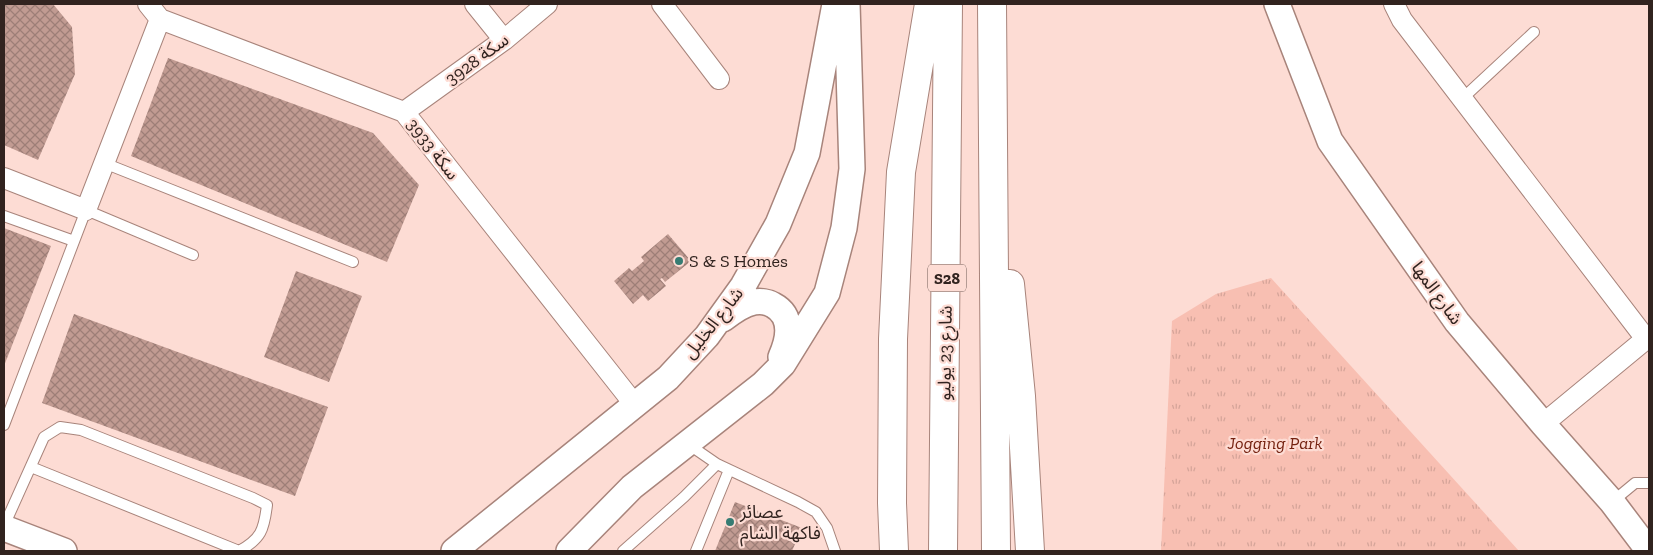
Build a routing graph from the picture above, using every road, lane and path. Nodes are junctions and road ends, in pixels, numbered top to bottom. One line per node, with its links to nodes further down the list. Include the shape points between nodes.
1 (475, 4): 13 (street)
2 (547, 4): 13 (street, سكة 3928)
3 (662, 4): 14 (street)
4 (835, 4): 25 (street, شارع الخليل, via 807,153 778,224 743,286)
5 (847, 4): 27 (street, via 852,169 844,228 827,293 783,364)
6 (930, 4): 44 (main road, via 901,172 893,339)
7 (948, 4): 45 (main road, شارع 23 يوليو / S28)
8 (992, 4): 15 (main road)
9 (1277, 4): 29 (street, شارع المها, via 1330,141 1457,322)
10 (1394, 4): 16 (street, via 1402,20)
11 (154, 11): 17 (street, سكة 3933); 18 (street)
12 (1534, 32): 16 (lane)
13 (504, 40): 17 (street, سكة 3928)
14 (719, 79)
15 (992, 93): 46 (main road); 47 (main road, via 1021,396)
16 (1463, 98): 26 (street)
17 (404, 112): 28 (street, سكة 3933)
18 (104, 163): 20 (street); 24 (lane)
19 (4, 178): 20 (street)
20 (86, 210): 22 (lane); 23 (lane)
21 (4, 216): 22 (lane)
22 (74, 242): 30 (lane)
23 (193, 255)
24 (353, 262)
25 (706, 336): 27 (street, via 745,305 770,303 780,308 787,317 785,347); 28 (street, شارع الخليل, via 668,378)
26 (1648, 341): 29 (street)
27 (763, 384): 31 (street)
28 (636, 405): 38 (street, شارع الخليل)
29 (1543, 424): 36 (street, شارع المها)
30 (4, 425)
31 (687, 443): 32 (lane); 40 (street, via 632,487)
32 (718, 464): 34 (lane); 41 (lane)
33 (30, 467): 33 (lane, via 44,437 60,427 81,430 267,505 265,524 252,544 239,551); 37 (lane)
34 (729, 470): 42 (lane); 43 (lane, via 816,512)
35 (1649, 483): 36 (lane, via 1635,483)
36 (1612, 502): 48 (street, شارع المها)
37 (4, 527): 39 (street)
38 (460, 548)
39 (64, 551)
40 (569, 551)
41 (623, 551)
42 (696, 551)
43 (836, 551)
44 (894, 551)
45 (943, 551)
46 (996, 551)
47 (1030, 551)
48 (1649, 551)

